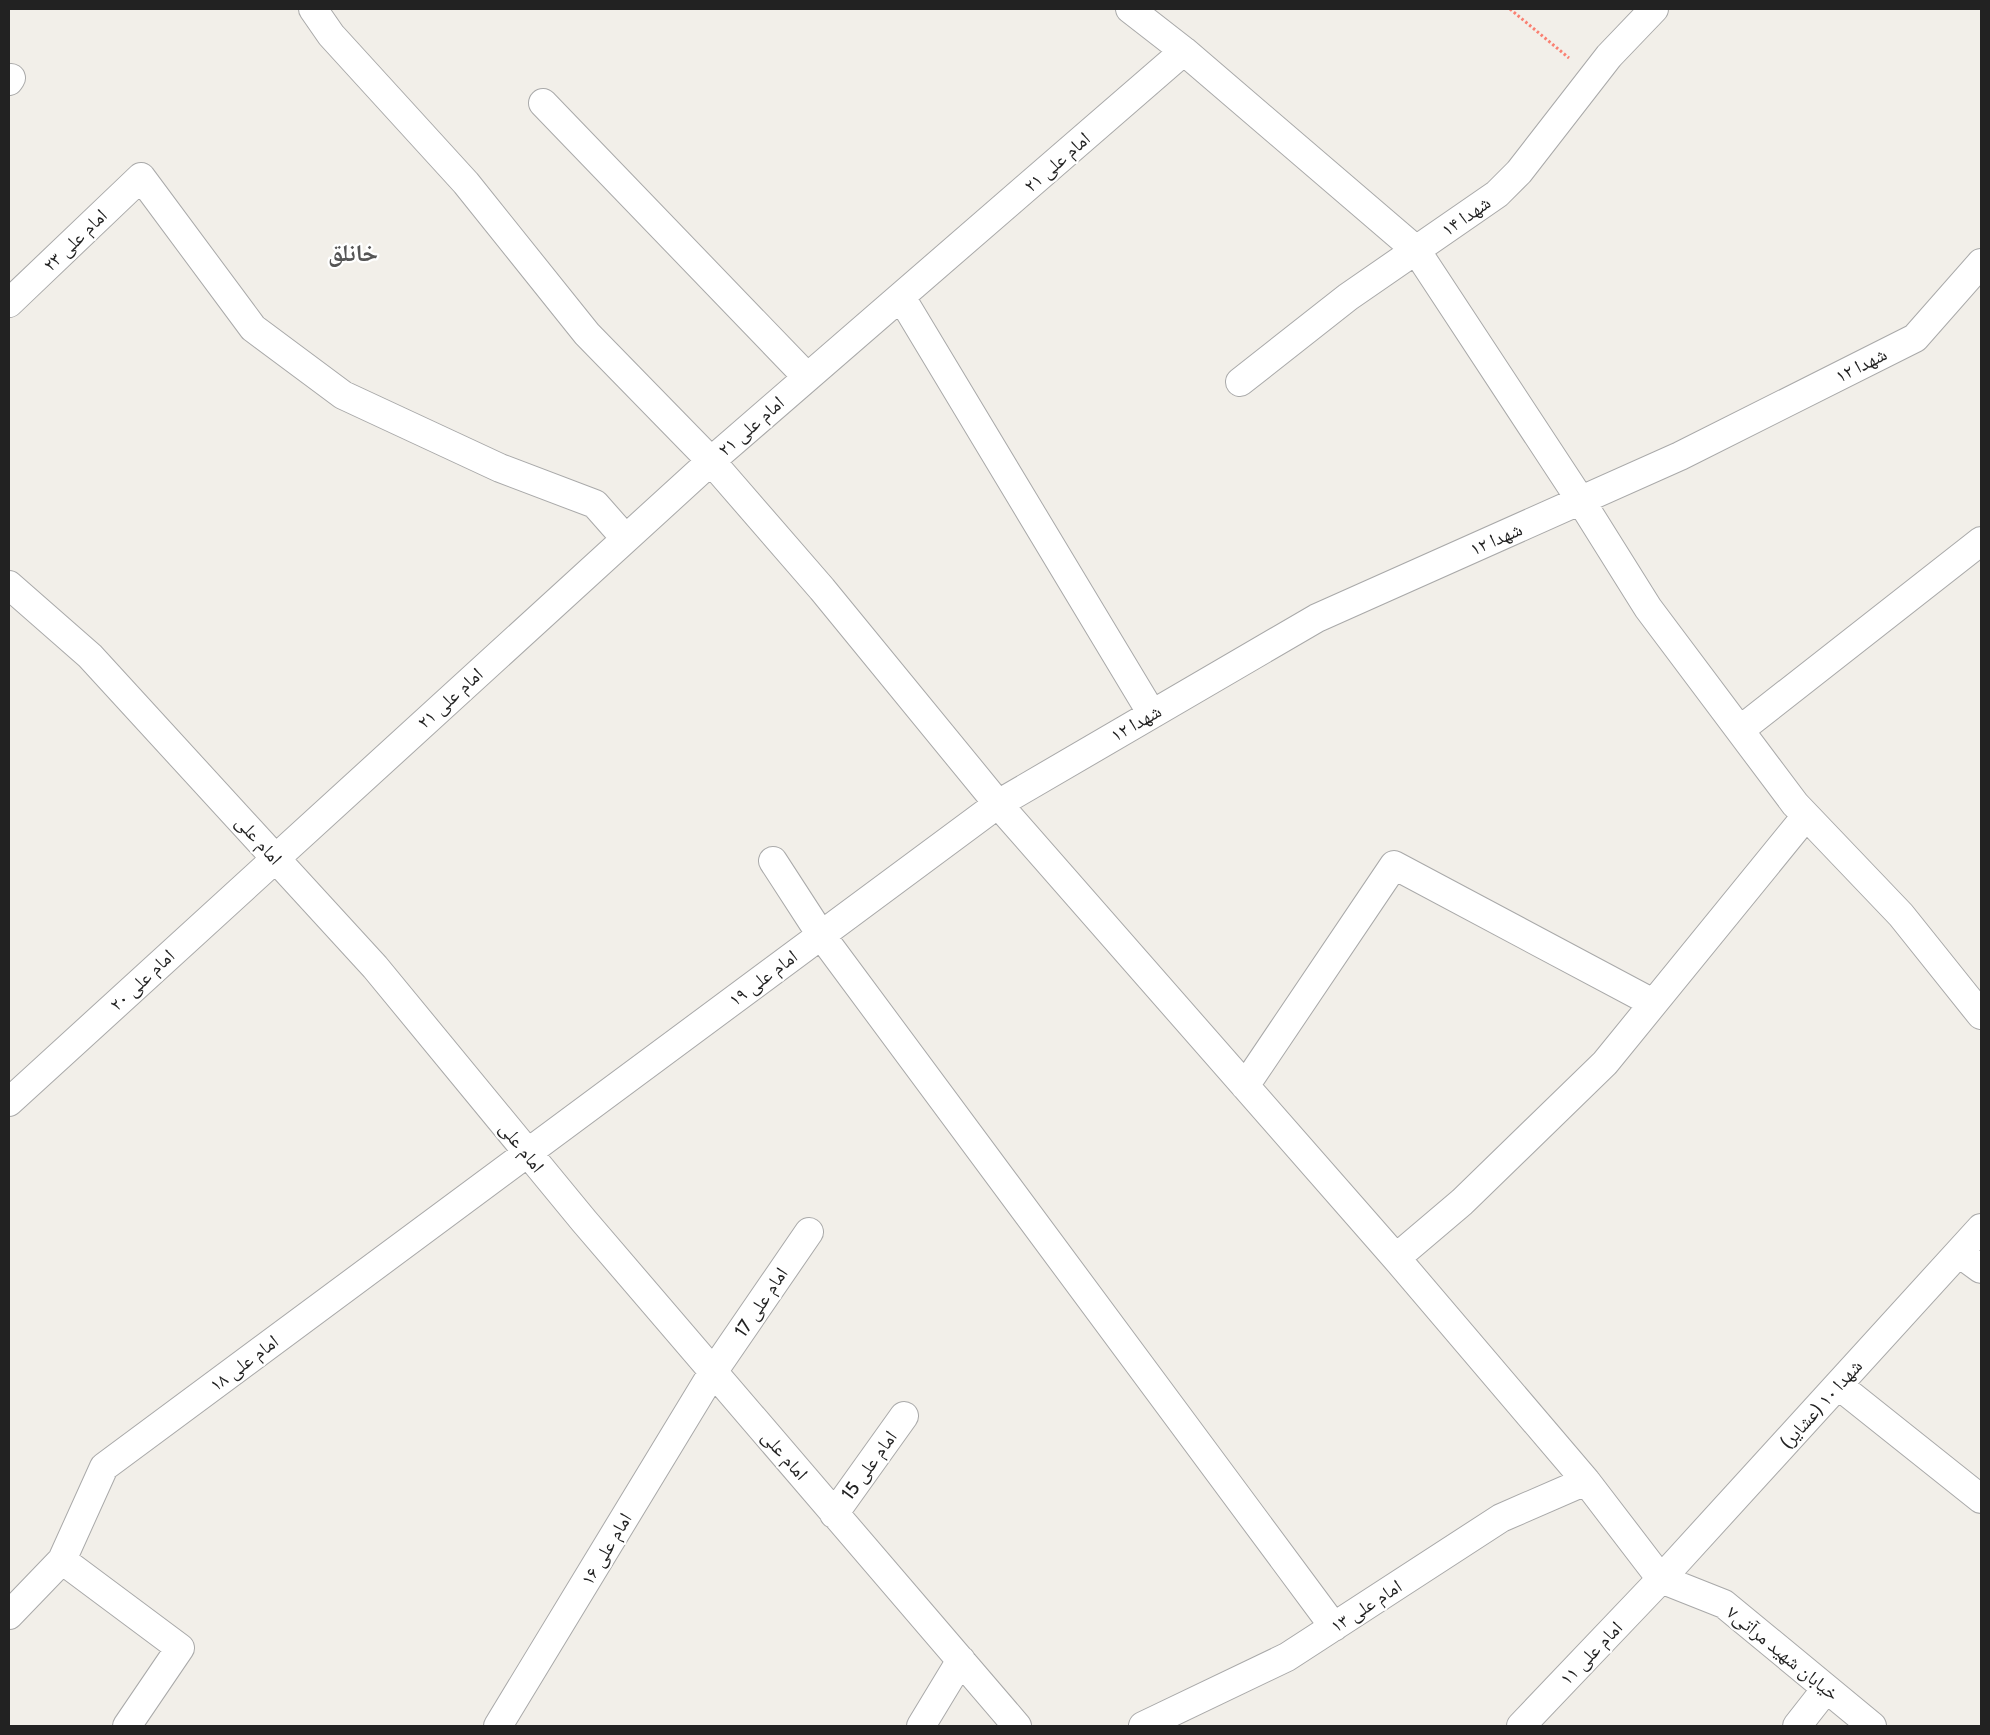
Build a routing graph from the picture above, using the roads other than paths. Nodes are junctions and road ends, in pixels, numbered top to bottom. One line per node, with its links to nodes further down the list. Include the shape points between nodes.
1 (313, 9): 12 (street, via 330,35 466,183 587,334)
2 (1130, 9): 4 (street)
3 (1654, 9): 6 (street, شهدا ۱۴, via 1608,56 1519,172 1497,194)
4 (1184, 51): 6 (street); 8 (street, امام علی ۲۱)
5 (542, 104): 10 (street)
6 (1416, 250): 11 (street, شهدا ۱۴, via 1348,297); 13 (street)
7 (1981, 263): 13 (street, شهدا ۱۲, via 1915,338 1680,456)
8 (901, 296): 10 (street, امام علی ۲۱); 17 (street)
9 (9, 303): 14 (street, امام علی ۲۳, via 141,177 253,328 343,395 500,468 595,504)
10 (807, 378): 12 (street, امام علی ۲۱)
11 (1240, 382)
12 (711, 460): 14 (street, امام علی ۲۱); 19 (street, via 822,589)
13 (1581, 501): 17 (street, شهدا ۱۲, via 1318,618); 18 (street, via 1648,608)
14 (626, 538): 21 (street, امام علی ۲۱)
15 (1981, 542): 18 (street)
16 (9, 586): 21 (street, امام علی, via 90,656)
17 (1152, 714): 19 (street, شهدا ۱۲)
18 (1740, 730): 20 (street)
19 (998, 804): 23 (street, امام علی ۱۹); 26 (street)
20 (1806, 816): 24 (street); 25 (street, via 1901,915)
21 (275, 857): 27 (street, امام علی ۲۰); 28 (street, امام علی, via 375,967)
22 (773, 861): 23 (street)
23 (820, 935): 28 (street, امام علی ۱۹); 43 (street)
24 (1653, 1003): 26 (street, via 1394,865); 32 (street, via 1605,1062 1462,1202)
25 (1981, 1015)
26 (1245, 1086): 32 (street)
27 (9, 1102)
28 (527, 1152): 34 (street, امام علی); 40 (street, امام علی ۱۸, via 104,1467)
29 (1981, 1228): 31 (street, شهدا ۱۰ (عشایر))
30 (809, 1232): 34 (street, امام علی 17)
31 (1959, 1253): 33 (street); 35 (street, شهدا ۱۰ (عشایر))
32 (1396, 1258): 37 (street)
33 (1981, 1269)
34 (713, 1372): 39 (street, امام علی); 47 (street, امام علی ۱۶)
35 (1838, 1385): 38 (street); 41 (street, شهدا ۱۰ (عشایر))
36 (904, 1416): 39 (street, امام علی 15)
37 (1586, 1480): 41 (street); 43 (street, امام علی ۱۳, via 1501,1518)
38 (1981, 1499)
39 (834, 1514): 44 (street, امام علی)
40 (62, 1560): 42 (street, امام علی ۱۸); 46 (street, via 180,1648)
41 (1661, 1579): 45 (street, خیابان شهید مرآتی۷, via 1724,1604); 51 (street, امام علی ۱۱)
42 (9, 1615)
43 (1334, 1626): 50 (street, امام علی ۱۳, via 1287,1657)
44 (961, 1660): 48 (street); 49 (street, امام علی)
45 (1826, 1689): 52 (street); 53 (street, خیابان شهید مرآتی۷)
46 (127, 1726)
47 (498, 1726)
48 (921, 1726)
49 (1017, 1726)
50 (1143, 1726)
51 (1521, 1726)
52 (1797, 1726)
53 (1872, 1726)

